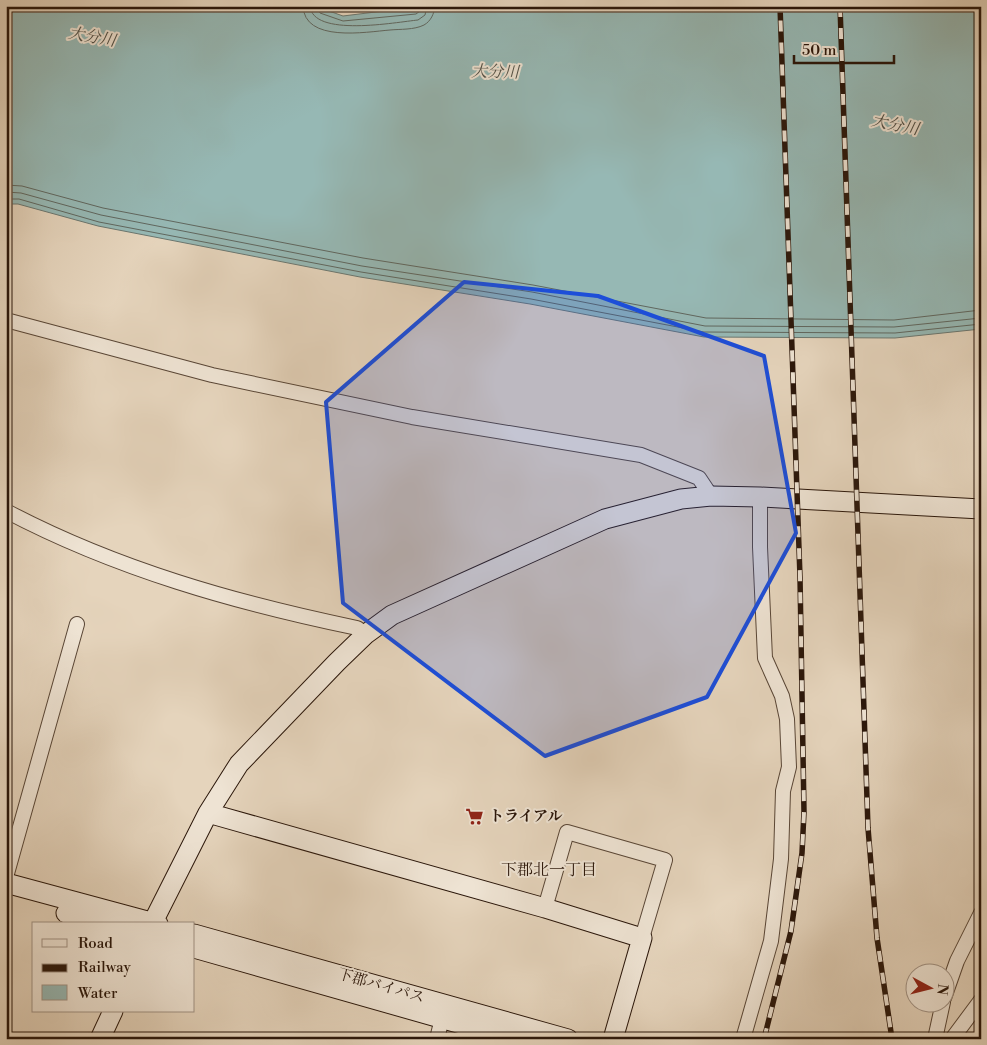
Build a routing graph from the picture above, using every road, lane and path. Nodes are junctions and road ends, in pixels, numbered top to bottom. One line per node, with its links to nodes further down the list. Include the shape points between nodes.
1 (6, 320): 2 (street, via 212,375 412,417 641,455 699,478)
2 (711, 496): 3 (street); 7 (street, via 681,499 605,519 427,598 392,615)
3 (760, 497): 4 (street); 30 (street, via 765,658 782,696 790,767 783,791 781,859 771,941)
4 (981, 509)
5 (6, 511): 7 (street, via 113,560 200,590 357,628)
6 (78, 624): 9 (street)
7 (366, 634): 8 (street, via 251,749)
8 (208, 813): 12 (street); 16 (street)
9 (6, 876)
10 (6, 883): 15 (street)
11 (6, 896): 14 (street)
12 (545, 908): 18 (street); 18 (street, via 567,832 666,860)
13 (981, 913): 20 (street)
14 (99, 922)
15 (150, 922)
16 (154, 922)
17 (195, 934): 22 (street, 下郡バイパス)
18 (642, 938): 29 (street)
19 (195, 948): 22 (street, 下郡バイパス)
20 (954, 970)
21 (981, 1000): 32 (street)
22 (444, 1011): 26 (street); 27 (street, 下郡バイパス); 28 (street, 下郡バイパス)
23 (113, 1012): 25 (street)
24 (941, 1012): 31 (street)
25 (100, 1039)
26 (437, 1039)
27 (514, 1039)
28 (568, 1039)
29 (613, 1039)
30 (743, 1039)
31 (935, 1039)
32 (952, 1039)

